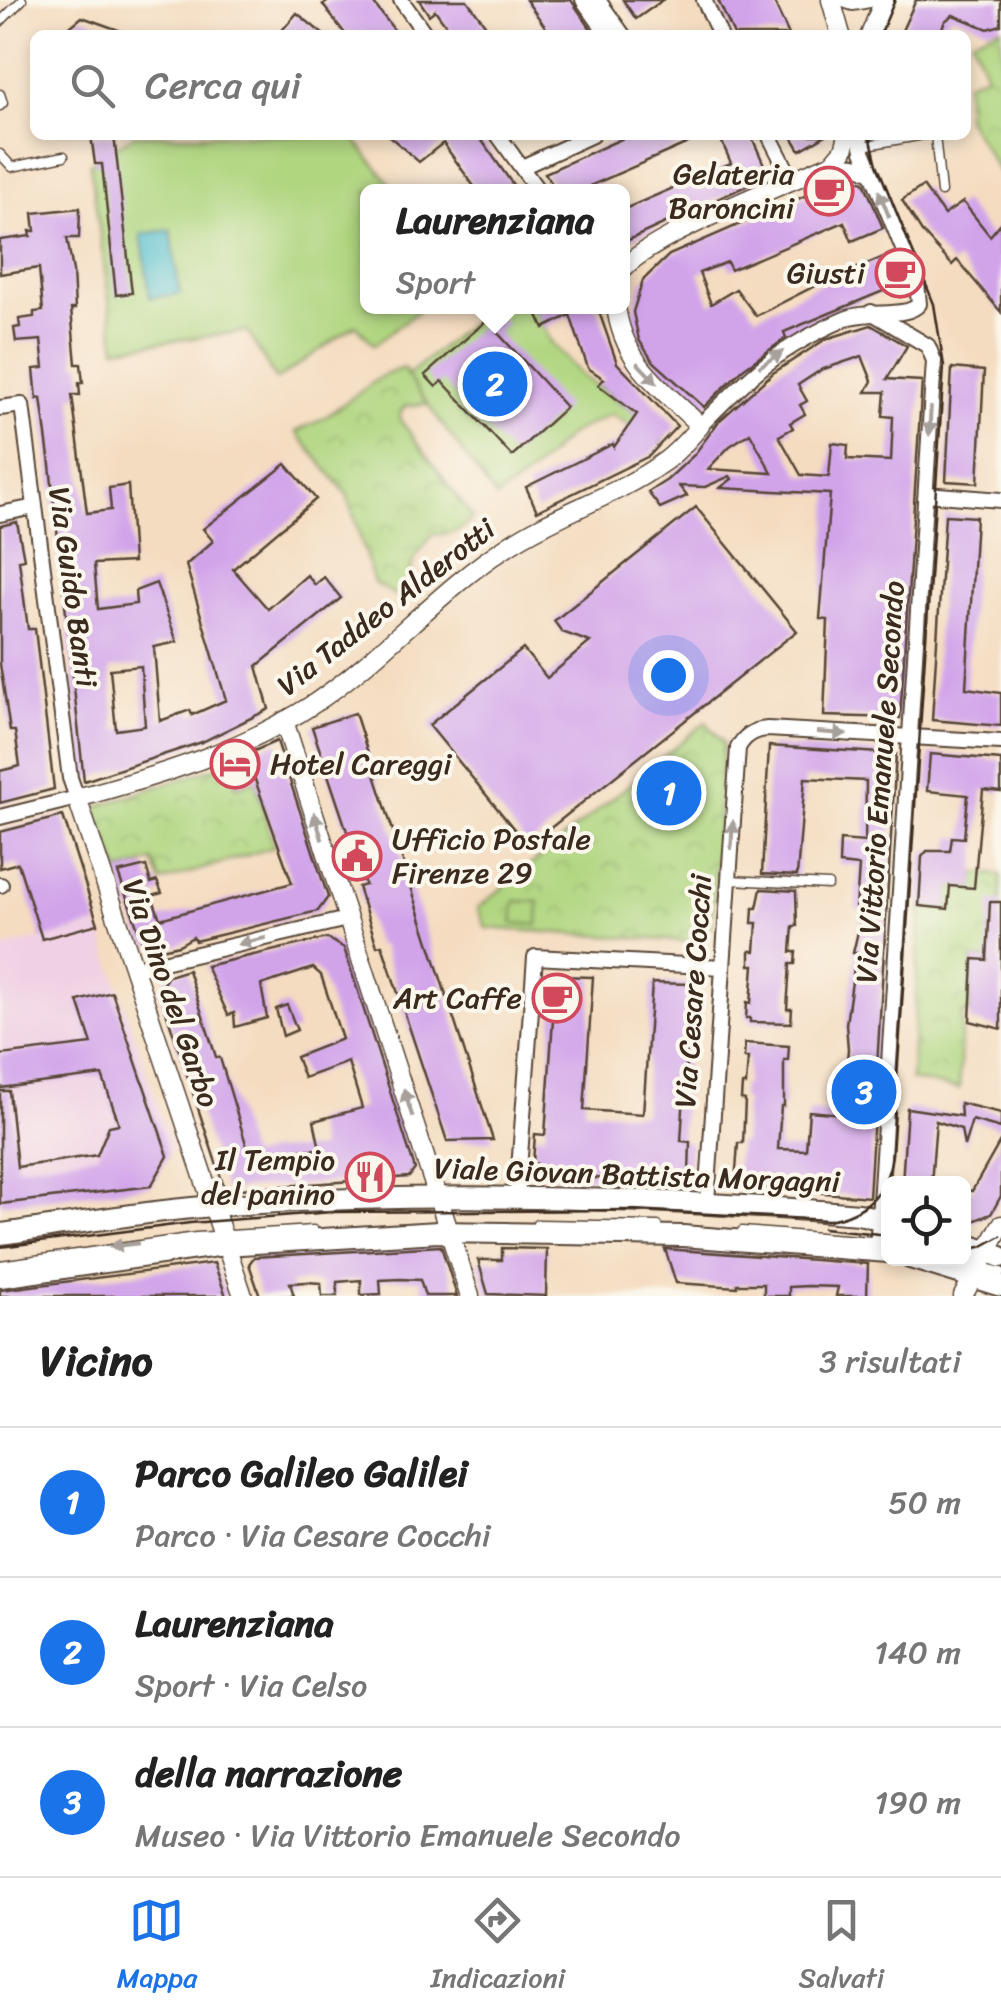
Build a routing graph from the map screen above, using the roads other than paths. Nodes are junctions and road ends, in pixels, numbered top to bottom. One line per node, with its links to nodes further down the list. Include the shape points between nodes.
1 (22, 0): 10 (lane)
2 (401, 0): 11 (street)
3 (583, 0): 12 (street)
4 (598, 0): 13 (street)
5 (704, 0): 14 (street)
6 (831, 0): 15 (street)
7 (844, 0): 8 (street)
8 (869, 0)
9 (884, 0): 16 (street)
10 (0, 22)
11 (422, 30)
12 (604, 30)
13 (619, 30)
14 (718, 30)
15 (840, 30)
16 (872, 30)
17 (0, 94): 18 (lane)
18 (0, 106)
19 (502, 140): 28 (street)
20 (581, 140): 28 (street)
21 (772, 140): 30 (street)
22 (855, 140): 27 (street)
23 (856, 140): 29 (street)
24 (935, 140): 32 (lane)
25 (0, 154): 26 (lane, via 12,167)
26 (64, 156)
27 (833, 163): 29 (street); 30 (street)
28 (522, 167): 31 (street)
29 (871, 173): 34 (street, Via Taddeo Alderotti, one-way to 29, via 911,312 920,301)
30 (792, 180): 33 (street)
31 (534, 184)
32 (940, 192)
33 (630, 260)
34 (871, 312): 37 (street, Via Taddeo Alderotti, one-way to 34, via 765,362 818,331); 38 (street, Via Vittorio Emanuele Secondo, one-way to 38, via 931,350)
35 (618, 314): 37 (street, one-way to 37, via 635,361)
36 (0, 408): 40 (street, Via Guido Banti, via 22,405)
37 (700, 426): 42 (street, Via Taddeo Alderotti, via 654,469 488,558 361,668)
38 (926, 494): 39 (street); 43 (street, Via Vittorio Emanuele Secondo)
39 (1001, 500)
40 (34, 507): 41 (street); 45 (street, Via Guido Banti)
41 (0, 514)
42 (284, 720): 45 (street, Via Taddeo Alderotti, via 184,766); 49 (street, one-way to 42)
43 (910, 738): 44 (street); 47 (street, Via Cesare Cocchi, one-way to 43, via 738,748 755,730); 52 (street, Via Vittorio Emanuele Secondo)
44 (1001, 742)
45 (76, 798): 46 (street, Via Taddeo Alderotti); 51 (street, Via Dino del Garbo)
46 (0, 818)
47 (730, 880): 48 (lane); 50 (street, Via Cesare Cocchi)
48 (828, 886)
49 (347, 919): 51 (street, one-way to 51); 53 (street, one-way to 49)
50 (724, 967): 54 (street, via 535,957); 55 (street, Via Cesare Cocchi)
51 (133, 968): 56 (street, Via Dino del Garbo)
52 (886, 1176)
53 (438, 1196): 54 (main road, Viale Giovan Battista Morgagni); 56 (main road, Viale Giovan Battista Morgagni); 59 (street)
54 (517, 1196): 55 (main road, Viale Giovan Battista Morgagni)
55 (707, 1202): 57 (main road, Viale Giovan Battista Morgagni)
56 (212, 1206): 60 (main road, Viale Giovan Battista Morgagni); 61 (street)
57 (881, 1219)
58 (1001, 1225): 66 (street)
59 (448, 1228): 61 (main road, Viale Giovan Battista Morgagni); 62 (main road, Viale Giovan Battista Morgagni); 69 (street)
60 (0, 1234)
61 (223, 1240): 64 (lane, Viale Giovan Battista Morgagni, one-way to 64, via 108,1247); 67 (main road, Viale Giovan Battista Morgagni); 68 (street)
62 (881, 1247)
63 (971, 1252): 66 (main road)
64 (0, 1265)
65 (951, 1266): 66 (main road)
66 (987, 1273)
67 (0, 1277)
68 (242, 1296)
69 (470, 1296)

